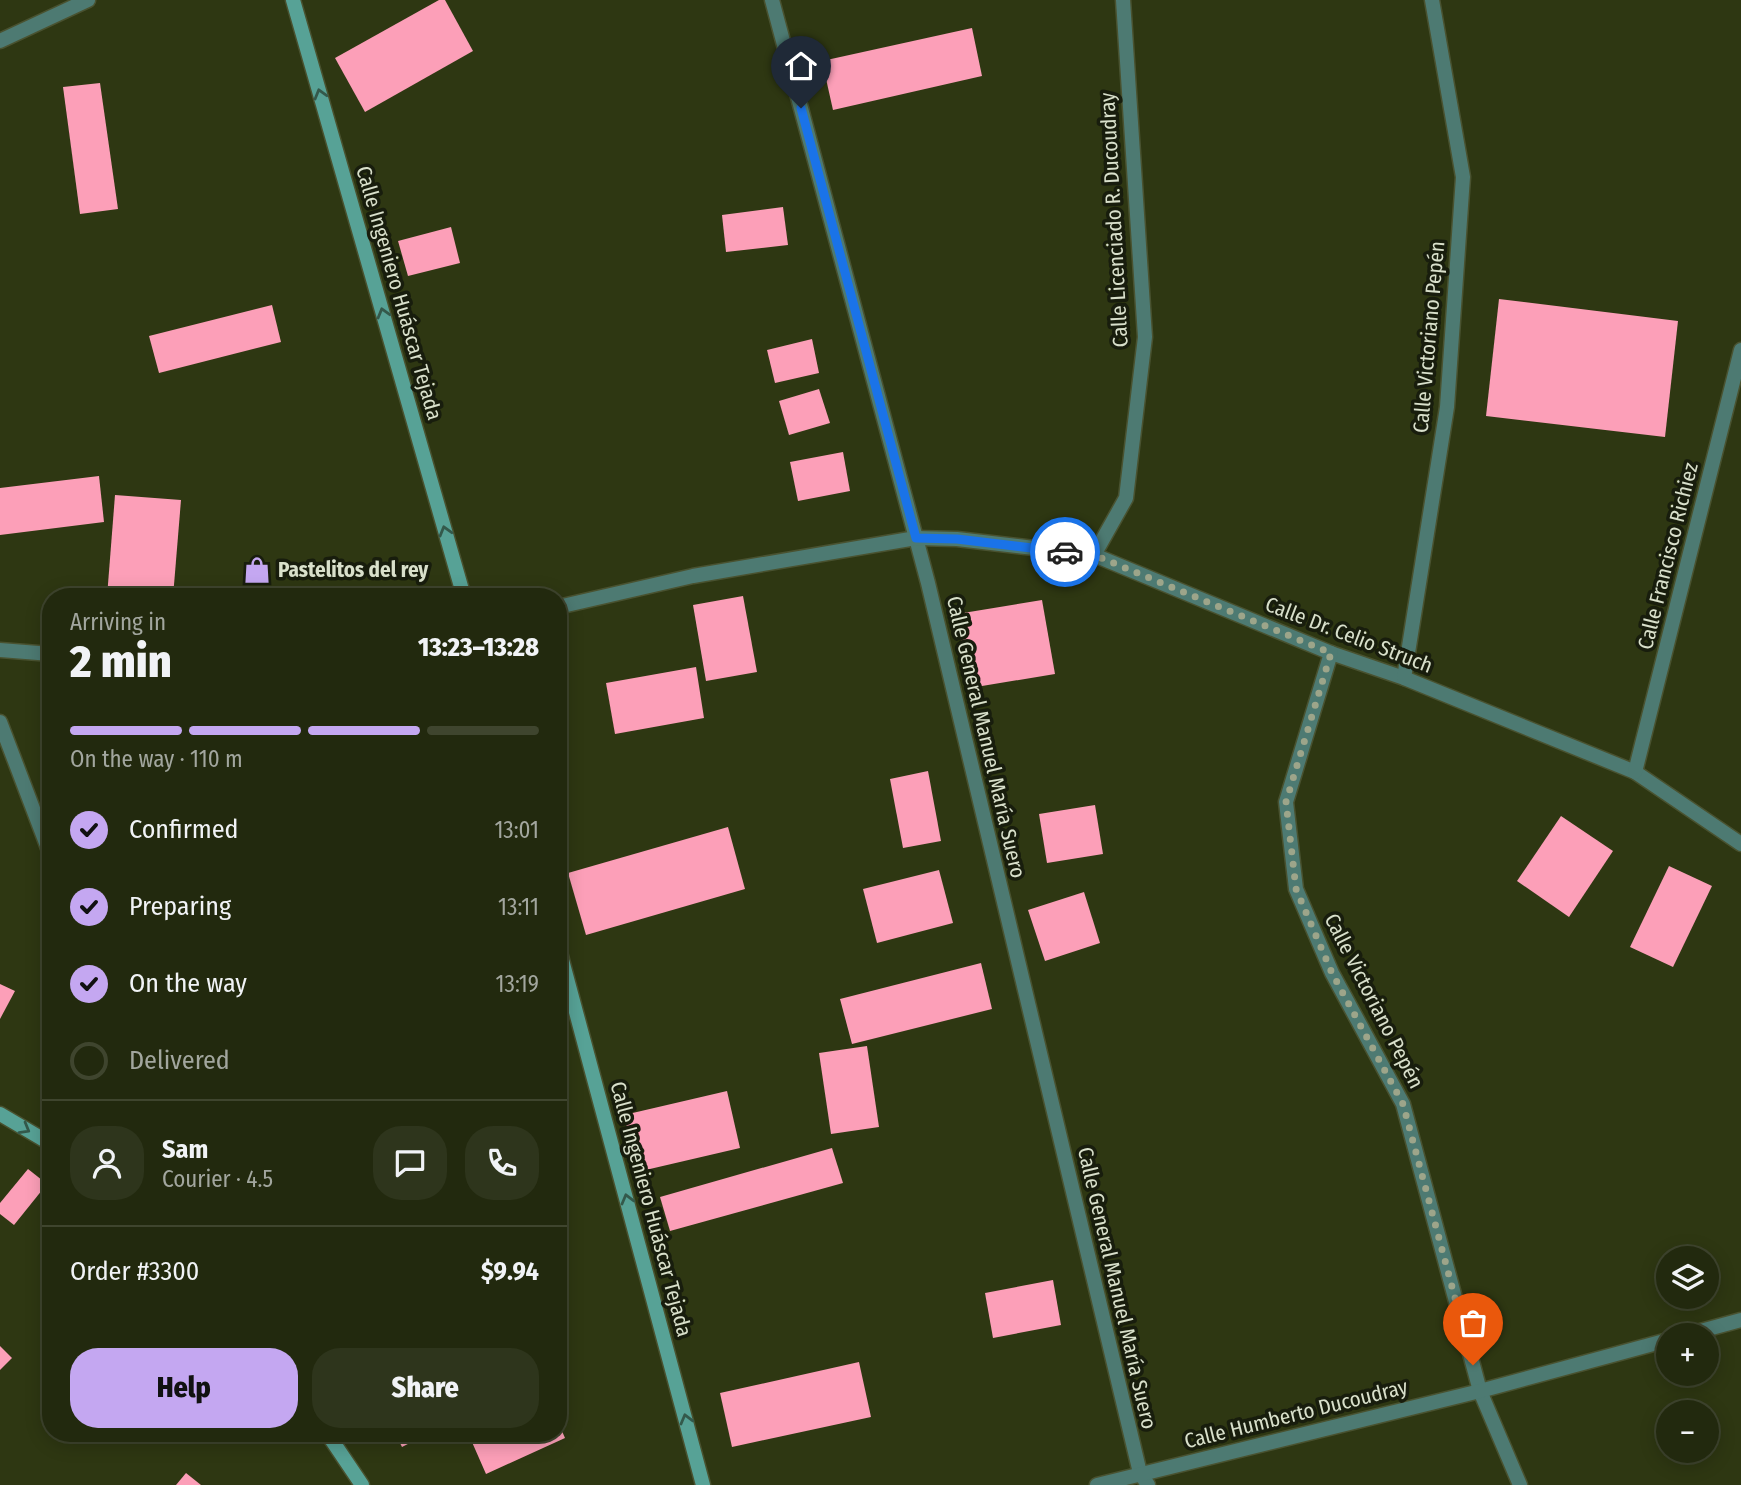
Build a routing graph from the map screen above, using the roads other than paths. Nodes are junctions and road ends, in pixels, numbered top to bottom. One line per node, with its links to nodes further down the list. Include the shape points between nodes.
1 (88, 0): 6 (street)
2 (293, 0): 10 (main road, Calle Ingeniero Huáscar Tejada, one-way to 2)
3 (772, 0): 8 (street, Calle General Manuel María Suero)
4 (1123, 0): 9 (street, Calle Licenciado R. Ducoudray, via 1145,337 1126,498)
5 (1432, 0): 15 (street, Calle Victoriano Pepén, via 1463,177 1447,407)
6 (0, 40)
7 (1741, 349): 17 (street, Calle Francisco Richiez)
8 (916, 538): 9 (street, Calle Dr. Celio Struch); 11 (street, Calle Dr. Celio Struch, via 693,576); 28 (street, Calle General Manuel María Suero)
9 (1094, 555): 14 (street, Calle Dr. Celio Struch)
10 (461, 588)
11 (567, 605)
12 (0, 650): 13 (street)
13 (42, 653)
14 (1331, 653): 15 (street, Calle Dr. Celio Struch); 26 (street, Calle Victoriano Pepén, via 1286,802 1296,889 1332,973 1403,1104)
15 (1404, 678): 17 (street, Calle Dr. Celio Struch)
16 (0, 722): 18 (street)
17 (1635, 772): 19 (street, Calle Dr. Celio Struch)
18 (42, 832)
19 (1741, 844)
20 (567, 978): 30 (main road, Calle Ingeniero Huáscar Tejada, one-way to 20)
21 (0, 1114): 22 (main road, one-way to 22)
22 (42, 1139)
23 (1741, 1321): 24 (street)
24 (1719, 1327)
25 (1656, 1343): 26 (street, Calle Humberto Ducoudray)
26 (1479, 1391): 28 (street, Calle Humberto Ducoudray); 32 (street, Calle Victoriano Pepén)
27 (333, 1442): 29 (main road)
28 (1144, 1479): 31 (street, Calle Humberto Ducoudray)
29 (362, 1485)
30 (703, 1485)
31 (1097, 1485)
32 (1520, 1485)

